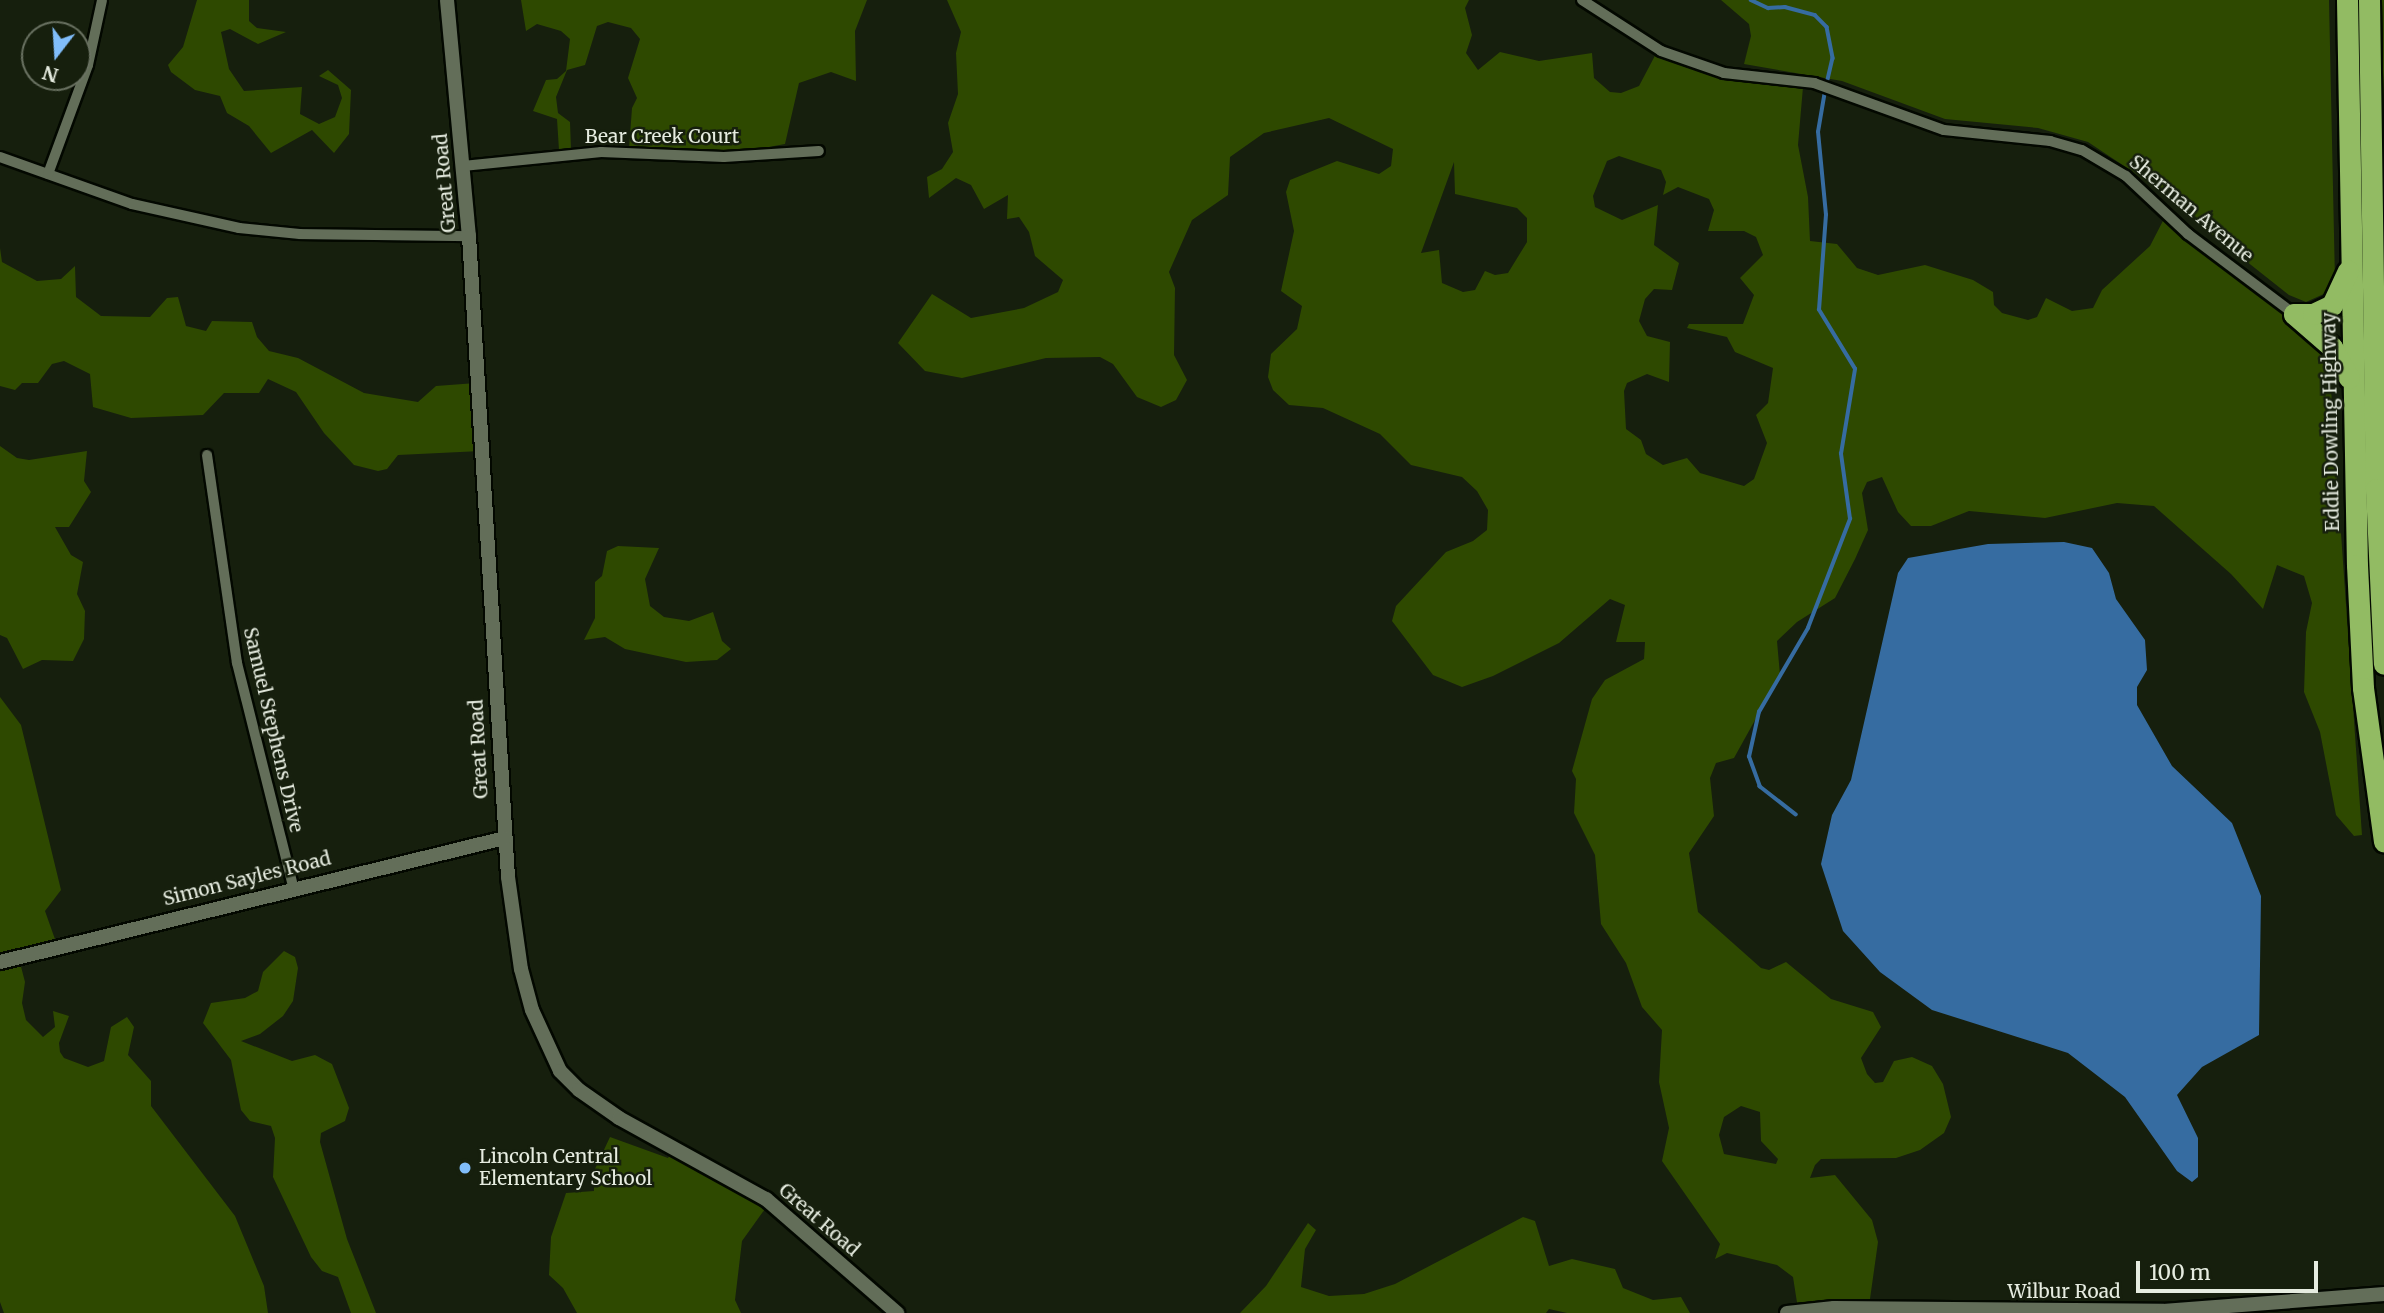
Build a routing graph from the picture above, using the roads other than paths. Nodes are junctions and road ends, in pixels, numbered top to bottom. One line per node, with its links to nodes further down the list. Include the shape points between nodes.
1 (102, 0): 9 (street, via 88,65)
2 (447, 0): 8 (street, Great Road)
3 (1582, 0): 12 (street, Sherman Avenue, via 1661,51 1724,73 1814,83 1944,130 2050,141 2082,150 2119,170 2188,234)
4 (2347, 0): 11 (highway, Eddie Dowling Highway)
5 (2369, 0): 13 (highway)
6 (819, 151): 8 (street, Bear Creek Court, via 723,157 601,152)
7 (0, 157): 9 (street)
8 (463, 166): 10 (street, Great Road)
9 (48, 174): 10 (street, via 132,204 239,228 300,234)
10 (469, 236): 20 (street, Great Road)
11 (2351, 266): 12 (highway, via 2332,305 2313,314); 15 (highway, Eddie Dowling Highway)
12 (2294, 314): 15 (highway, via 2332,347)
13 (2373, 323): 14 (highway); 18 (highway)
14 (2384, 359)
15 (2353, 384): 21 (highway, Eddie Dowling Highway, via 2363,688)
16 (207, 455): 22 (street, Samuel Stephens Drive, via 237,663)
17 (2384, 455): 18 (highway)
18 (2376, 489): 19 (highway)
19 (2384, 664)
20 (505, 838): 22 (street, Simon Sayles Road); 25 (street, Great Road, via 521,969 532,1010 560,1071 619,1118 766,1199)
21 (2384, 842)
22 (293, 886): 23 (street, Simon Sayles Road)
23 (0, 962)
24 (2384, 1294): 26 (street, Wilbur Road, via 2163,1311 1835,1308)
25 (897, 1313)
26 (1787, 1313)

